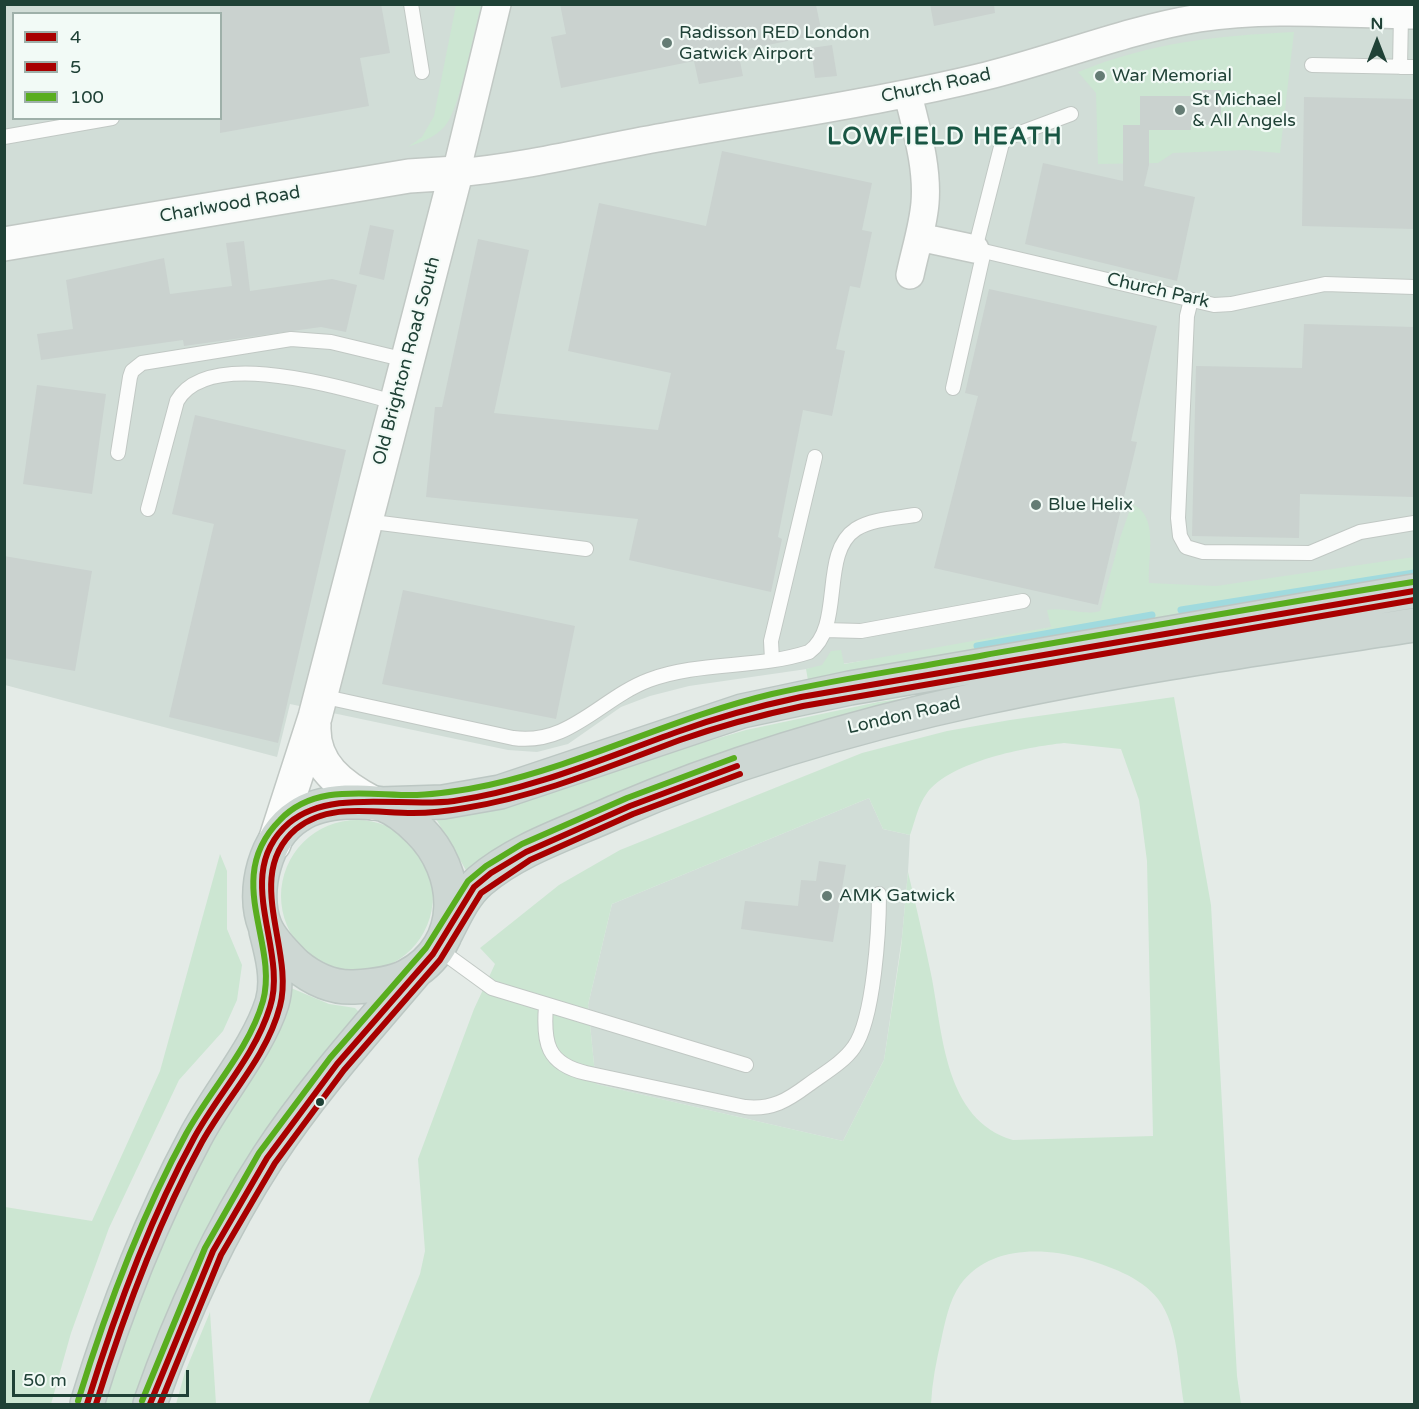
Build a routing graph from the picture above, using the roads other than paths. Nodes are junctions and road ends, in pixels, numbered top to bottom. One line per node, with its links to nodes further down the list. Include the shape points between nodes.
1 (411, 4): 9 (lane)
2 (497, 4): 14 (street, Old Brighton Road South)
3 (1222, 10): 4 (street, Church Road); 5 (street, Church Road)
4 (1177, 13): 10 (street, Church Road, via 1027,66)
5 (1408, 15): 7 (lane)
6 (1312, 65): 7 (lane)
7 (1400, 67): 8 (lane)
8 (1414, 67)
9 (422, 72)
10 (908, 94): 14 (street, Church Road, via 519,166); 15 (street, via 925,177)
11 (1071, 114): 17 (lane, via 1002,143)
12 (101, 120): 13 (lane)
13 (4, 137)
14 (456, 173): 16 (street, Charlwood Road, via 353,184); 21 (street, Old Brighton Road South)
15 (919, 237): 17 (street); 18 (street)
16 (4, 244)
17 (980, 250): 20 (lane, Church Park); 22 (lane)
18 (909, 275)
19 (1414, 287): 20 (lane, Church Park, via 1325,284 1231,304)
20 (1191, 300): 29 (lane, via 1187,316 1178,518 1186,547 1203,552 1310,553 1360,532)
21 (406, 360): 23 (street, Old Brighton Road South); 24 (lane, via 331,342 291,339 142,363 130,377)
22 (953, 388)
23 (396, 402): 26 (lane, via 270,373 199,383 177,401); 28 (street, Old Brighton Road South)
24 (118, 453)
25 (815, 457): 35 (lane, via 771,641)
26 (148, 509)
27 (915, 514): 34 (lane, via 864,526 847,538 840,551)
28 (365, 521): 30 (lane); 36 (street, Old Brighton Road South)
29 (1414, 523)
30 (586, 549)
31 (1414, 591): 37 (main road, London Road, via 850,688 742,711 500,792 443,802)
32 (1023, 601): 34 (lane, via 861,631)
33 (1414, 625): 41 (main road, London Road, via 1047,684 822,737 679,787 526,852 474,887)
34 (825, 630): 35 (lane, via 809,652)
35 (772, 660): 36 (lane, via 650,680 623,692 570,728 534,740)
36 (318, 706): 37 (street, Old Brighton Road South, via 314,742 323,764 343,785); 38 (street, Old Brighton Road South)
37 (377, 803): 38 (main road, via 334,803 313,808 291,821); 41 (main road, via 404,817 439,854 452,891 452,912)
38 (273, 845): 40 (main road, via 260,890)
39 (879, 894): 42 (lane, via 877,945 858,1041 846,1056 778,1104 746,1107 562,1065 548,1044)
40 (265, 927): 41 (main road, via 300,967 333,985 356,987 404,978); 44 (main road, via 275,985 268,1014 205,1119 159,1208 124,1291)
41 (434, 950): 42 (lane, via 484,984); 45 (main road, London Road, via 330,1073 241,1200 200,1281)
42 (546, 1006): 43 (lane)
43 (746, 1065)
44 (87, 1404)
45 (150, 1404)

